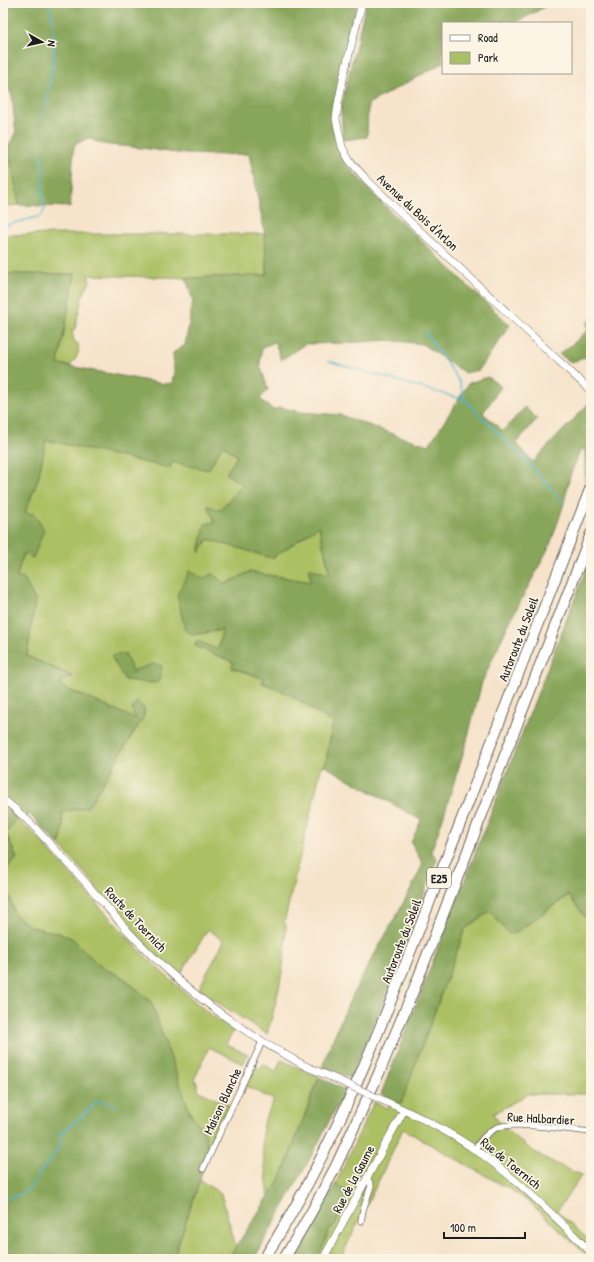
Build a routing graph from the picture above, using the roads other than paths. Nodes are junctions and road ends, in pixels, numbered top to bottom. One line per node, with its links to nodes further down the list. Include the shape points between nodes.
1 (362, 3): 2 (main road, Avenue du Bois d'Arlon, via 344,74 336,119 342,147 349,160 403,215)
2 (591, 391)
3 (591, 487): 14 (highway, Autoroute du Soleil / E25, via 364,1067 322,1157)
4 (591, 534): 15 (highway, E25, via 380,1073 336,1166)
5 (3, 799): 6 (main road, Route de Toernich, via 25,817 129,932 178,980)
6 (262, 1042): 7 (main road, bridge, via 299,1063); 10 (street, Maison Blanche)
7 (404, 1110): 9 (main road, Rue de Toernich); 11 (main road, Rue de la Gaume)
8 (591, 1132): 9 (street, Rue Halbardier, via 506,1125 486,1134)
9 (475, 1149): 13 (main road, Rue de Toernich, via 514,1179)
10 (203, 1169)
11 (366, 1178): 12 (street, via 371,1186); 16 (main road, Rue de la Gaume)
12 (361, 1221)
13 (591, 1252)
14 (264, 1259)
15 (284, 1259)
16 (323, 1259)

